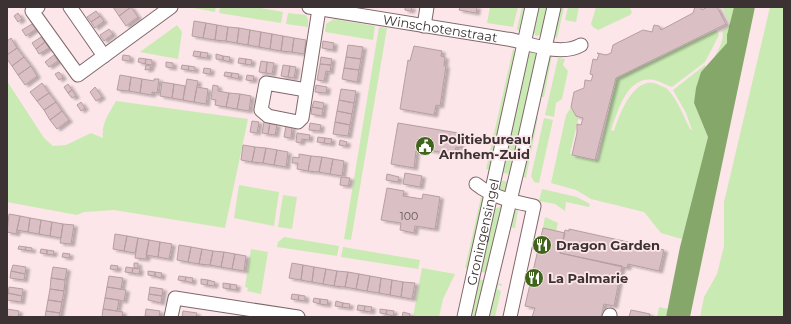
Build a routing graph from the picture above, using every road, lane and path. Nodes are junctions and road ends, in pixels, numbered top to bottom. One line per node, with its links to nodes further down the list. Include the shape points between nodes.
1 (38, 7): 12 (street, via 32,11 78,75)
2 (70, 7): 12 (street)
3 (171, 7): 12 (street)
4 (427, 7): 8 (street)
5 (532, 7): 9 (street, Groningensingel)
6 (554, 7): 11 (street, Groningensingel)
7 (314, 8): 8 (street, Winschotenstraat); 13 (street)
8 (424, 26): 9 (street, Winschotenstraat)
9 (524, 43): 11 (street, Winschotenstraat); 15 (street, Groningensingel)
10 (581, 45): 11 (street, via 575,48)
11 (545, 48): 16 (street, Groningensingel)
12 (104, 56)
13 (306, 90)
14 (476, 184): 15 (street)
15 (492, 193): 16 (street); 19 (street, Groningensingel)
16 (509, 201): 20 (street, Groningensingel); 21 (street, via 534,206)
17 (171, 317): 18 (street, via 175,298)
18 (298, 317)
19 (464, 317)
20 (482, 317)
21 (510, 317)

